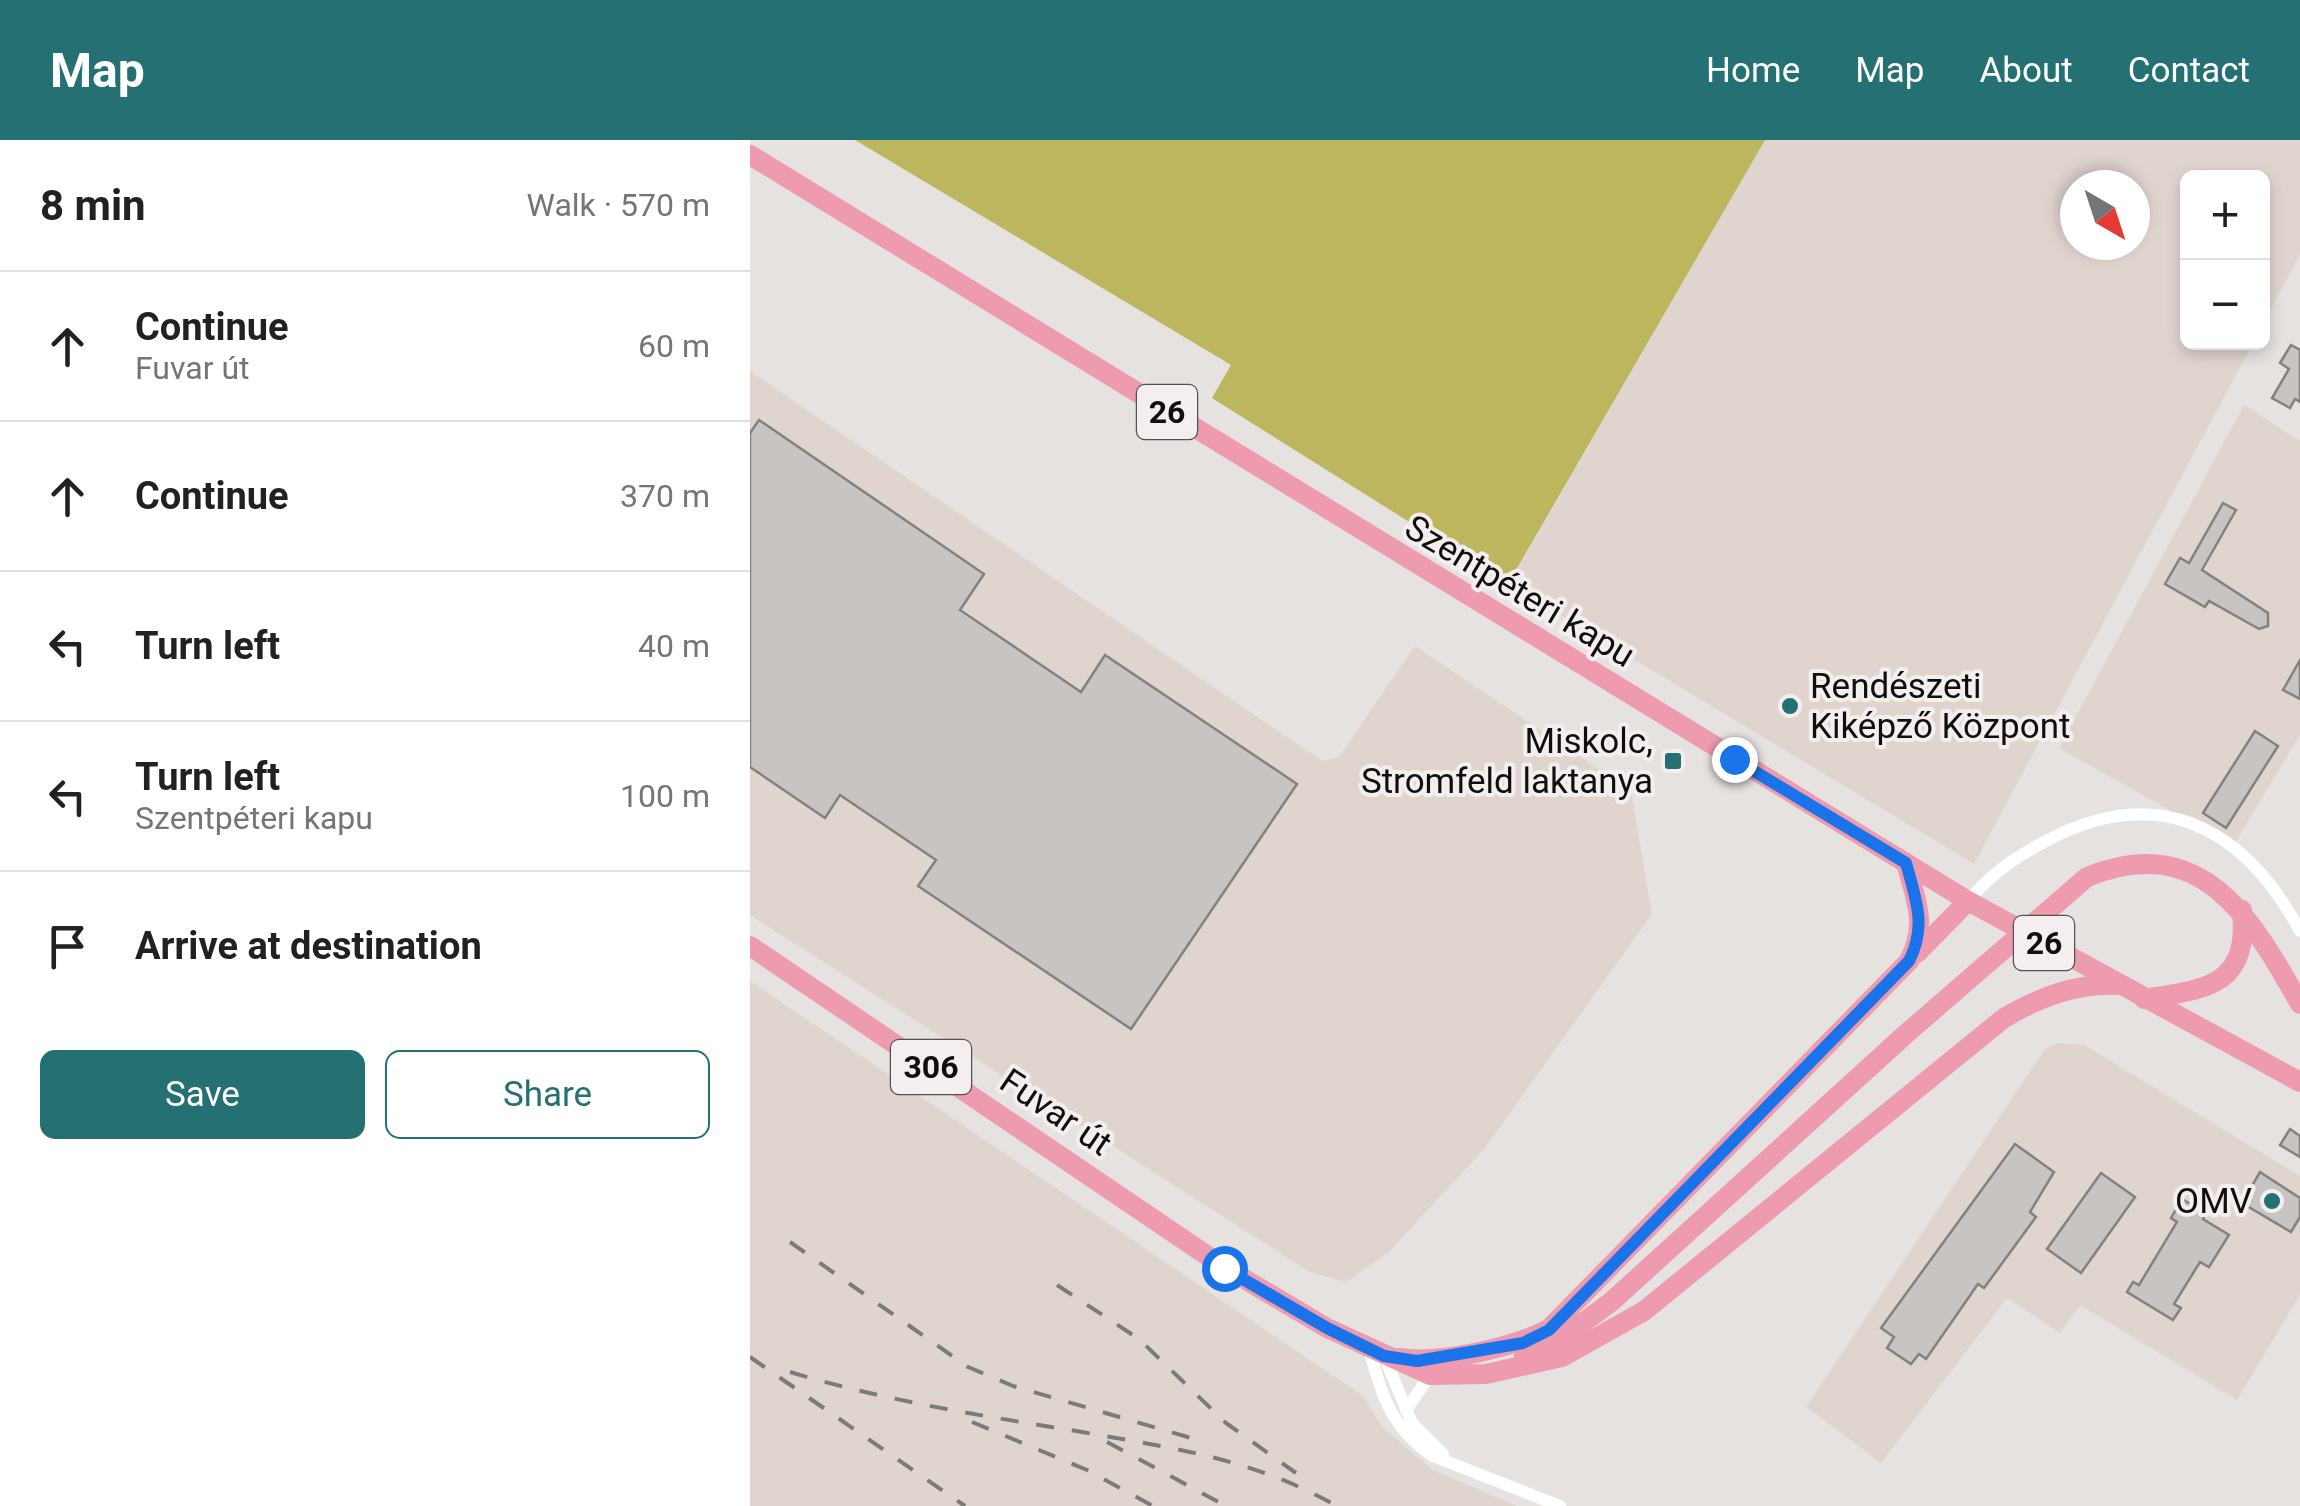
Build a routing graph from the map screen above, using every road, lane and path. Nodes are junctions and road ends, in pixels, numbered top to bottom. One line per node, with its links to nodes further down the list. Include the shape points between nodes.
1 (750, 155): 2 (main road, Szentpéteri kapu / 26)
2 (1906, 863): 3 (main road, Szentpéteri kapu / 26); 7 (main road, via 1922,915)
3 (1968, 901): 5 (street, via 2004,864 2084,821 2164,814 2201,825 2248,858); 7 (main road); 8 (main road, Szentpéteri kapu / 26)
4 (2242, 910): 9 (main road, via 2243,942 2225,978); 10 (main road); 14 (main road, 306, via 2203,878 2163,865 2108,868 2078,883 1611,1302 1557,1342 1493,1364 1437,1366)
5 (2300, 931)
6 (750, 946): 14 (main road, Fuvar út / 306, via 1224,1268)
7 (1909, 961): 14 (main road, via 1549,1330 1498,1349 1417,1361)
8 (2120, 985): 9 (main road, Szentpéteri kapu / 26); 15 (main road, via 2056,993 2004,1018 1644,1311 1599,1338 1528,1367)
9 (2144, 999): 11 (main road, Szentpéteri kapu / 26)
10 (2300, 1004)
11 (2266, 1067): 12 (main road, Szentpéteri kapu / 26); 13 (main road, Szentpéteri kapu / 26)
12 (2300, 1082)
13 (2300, 1092)
14 (1376, 1352): 15 (main road); 16 (street); 17 (street, via 1383,1401 1394,1423 1415,1444)
15 (1430, 1375): 16 (street)
16 (1406, 1410): 17 (street, via 1426,1440)
17 (1457, 1465): 18 (street)
18 (1560, 1506)

